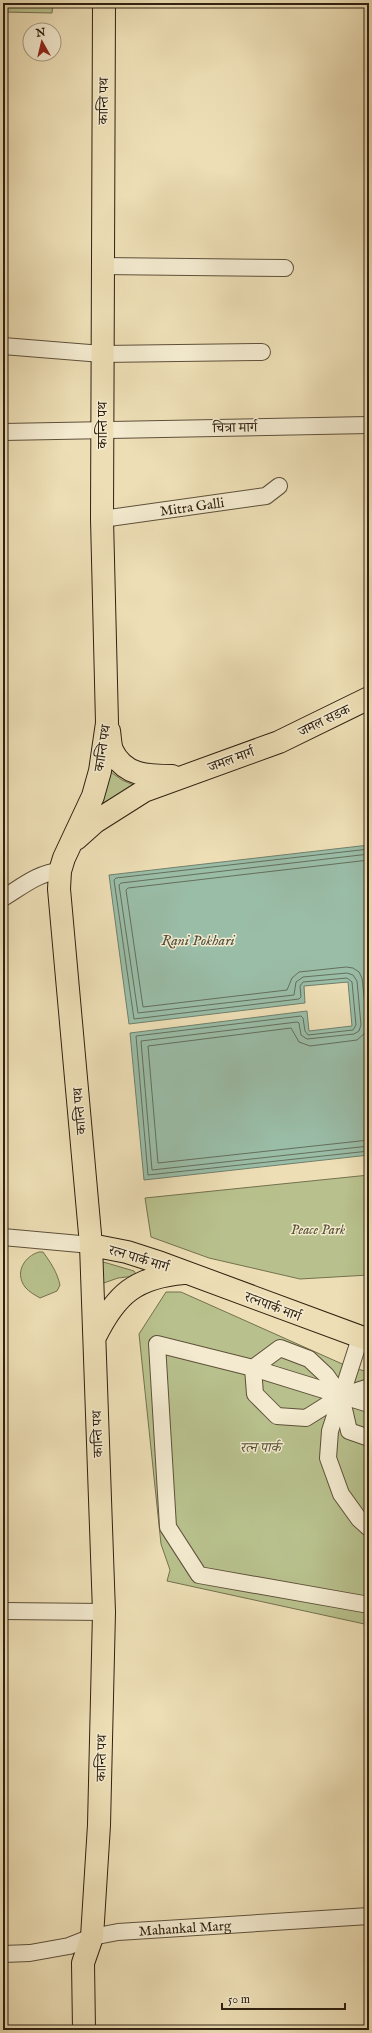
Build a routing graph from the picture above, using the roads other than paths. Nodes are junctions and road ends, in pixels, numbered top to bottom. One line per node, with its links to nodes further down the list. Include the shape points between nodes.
1 (104, 3): 2 (main road, कान्ति पथ)
2 (102, 266): 3 (street); 6 (main road, कान्ति पथ)
3 (285, 268)
4 (3, 346): 6 (street)
5 (262, 352): 6 (street)
6 (102, 354): 8 (main road, कान्ति पथ)
7 (369, 425): 8 (street, चित्रा मार्ग)
8 (102, 429): 9 (street, चित्रा मार्ग); 11 (main road, कान्ति पथ)
9 (3, 432)
10 (278, 486): 11 (street, Mitra Galli, via 266,496)
11 (102, 519): 13 (main road, कान्ति पथ)
12 (369, 698): 14 (main road, जमल सडक)
13 (107, 723): 15 (main road, via 112,750 134,773); 16 (main road, कान्ति पथ, via 98,777)
14 (279, 742): 15 (main road, जमल मार्ग)
15 (184, 777): 16 (main road, कान्ति पथ, via 144,791 94,822)
16 (74, 841): 17 (main road, कान्ति पथ)
17 (60, 871): 18 (street, via 41,876); 20 (main road, कान्ति पथ, via 59,889)
18 (3, 898)
19 (3, 1237): 20 (street)
20 (90, 1245): 21 (main road, रत्न पार्क मार्ग, via 148,1258); 22 (main road, कान्ति पथ)
21 (187, 1273): 22 (main road, via 148,1279 131,1289 104,1319); 23 (main road, रत्नपार्क मार्ग)
22 (95, 1337): 32 (main road, कान्ति पथ)
23 (364, 1339): 26 (street)
24 (253, 1368): 26 (street); 26 (street, via 280,1348 309,1359 326,1375); 26 (street, via 256,1394 277,1416 306,1418); 30 (street, via 157,1344 168,1527 199,1574)
25 (369, 1387): 26 (street)
26 (341, 1396): 27 (street); 28 (street, via 349,1431); 29 (street, via 330,1431 328,1458 341,1494)
27 (369, 1404)
28 (369, 1438)
29 (369, 1528)
30 (369, 1605)
31 (3, 1611): 32 (street)
32 (104, 1612): 34 (main road, कान्ति पथ, via 99,1825)
33 (369, 1916): 34 (street, Mahankal Marg, via 118,1932)
34 (92, 1937): 35 (street, Mahankal Marg, via 69,1946 30,1953); 36 (main road, कान्ति पथ)
35 (3, 1954)
36 (83, 1963): 37 (main road); 38 (main road, कान्ति पथ)
37 (70, 2030)
38 (84, 2030)

